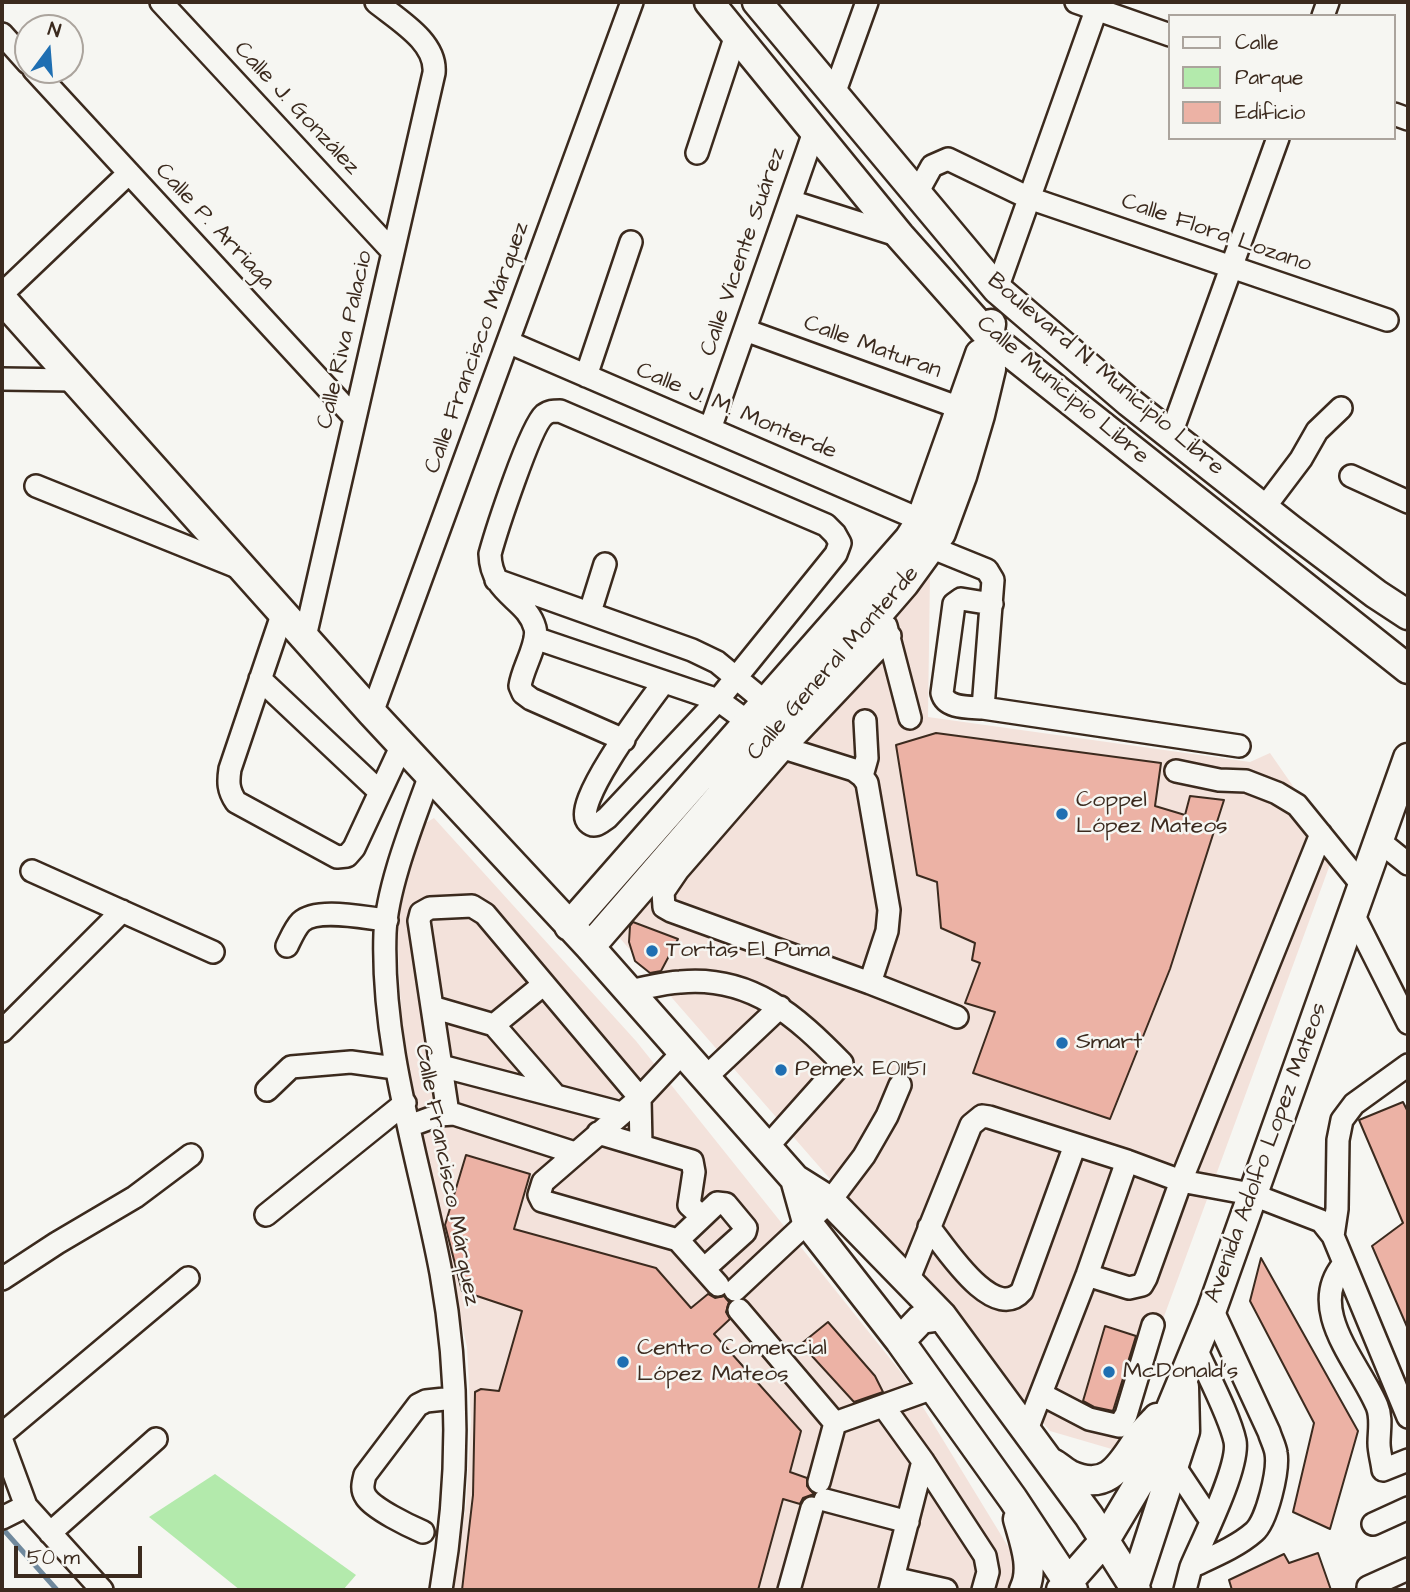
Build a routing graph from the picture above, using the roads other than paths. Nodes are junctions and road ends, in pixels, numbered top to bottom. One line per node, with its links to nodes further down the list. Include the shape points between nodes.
1 (161, 2): 24 (street, Calle J. González)
2 (376, 2): 8 (street)
3 (632, 2): 31 (street, Calle Francisco Márquez)
4 (709, 2): 11 (main road, Calle Municipio Libre)
5 (757, 2): 14 (main road, Boulevard N. Municipio Libre)
6 (867, 2): 14 (street)
7 (1090, 4): 10 (street); 20 (street, Calle General Monterde)
8 (400, 11): 24 (street, Calle Riva Palacio, via 433,55 434,73)
9 (2, 34): 12 (street)
10 (1168, 34)
11 (736, 35): 15 (main road, Calle Municipio Libre); 17 (street)
12 (14, 47)
13 (47, 84): 18 (street, Calle P. Arriaga)
14 (834, 93): 19 (main road, Boulevard N. Municipio Libre)
15 (814, 132): 21 (street, Calle Vicente Suárez); 22 (main road, Calle Municipio Libre)
16 (1277, 140): 25 (street)
17 (697, 153)
18 (129, 173): 27 (street); 37 (street, Calle P. Arriaga)
19 (917, 192): 20 (street, Calle Flora Lozano, via 932,166 948,159); 26 (main road, Boulevard N. Municipio Libre)
20 (1029, 198): 25 (street, Calle Flora Lozano); 26 (street, Calle General Monterde)
21 (790, 201): 22 (street); 29 (street, Calle Vicente Suárez)
22 (900, 236): 30 (main road, Calle Municipio Libre)
23 (631, 242): 32 (street)
24 (393, 252): 37 (street, Calle Riva Palacio)
25 (1232, 267): 28 (street, Calle Flora Lozano); 39 (street)
26 (997, 289): 30 (main road, Calle General Monterde); 39 (main road, Boulevard N. Municipio Libre)
27 (2, 296): 34 (main road)
28 (1387, 320)
29 (745, 330): 36 (street, Calle Maturan); 38 (street, Calle Vicente Suárez)
30 (989, 336): 36 (main road, Calle General Monterde, via 978,358); 46 (main road, Calle Municipio Libre)
31 (508, 342): 32 (street, Calle J. M. Monterde); 65 (street, Calle Francisco Márquez)
32 (586, 376): 38 (street, Calle J. M. Monterde)
33 (2, 379): 34 (street)
34 (74, 380): 48 (main road)
35 (1341, 408): 43 (street, via 1317,431)
36 (970, 412): 45 (main road, Calle General Monterde)
37 (355, 418): 57 (street, Calle Riva Palacio)
38 (710, 429): 45 (street, Calle J. M. Monterde)
39 (1171, 435): 43 (main road, Boulevard N. Municipio Libre)
40 (1351, 476): 42 (street)
41 (36, 486): 48 (street)
42 (1408, 502)
43 (1264, 508): 44 (main road, Boulevard N. Municipio Libre)
44 (1290, 528): 46 (main road); 51 (main road, Boulevard N. Municipio Libre)
45 (926, 535): 52 (street, Calle J. M. Monterde, via 987,570 993,580); 56 (main road, Calle General Monterde); 68 (main road, Calle General Monterde)
46 (1262, 553): 59 (main road, Calle Municipio Libre)
47 (604, 564): 54 (street)
48 (245, 570): 53 (main road)
49 (494, 579): 54 (street); 58 (street, via 530,620); 60 (street, via 490,565 493,543 531,438 543,416 560,411 826,525 835,534 840,543 836,554)
50 (1408, 593): 51 (main road)
51 (1376, 594): 55 (main road, Boulevard N. Municipio Libre)
52 (992, 604): 64 (street); 64 (street, via 961,599 954,604 942,693 949,704)
53 (283, 612): 57 (main road); 61 (street)
54 (590, 612): 60 (street, via 692,650)
55 (1408, 615)
56 (885, 624): 66 (street); 68 (main road, Calle General Monterde)
57 (305, 637): 65 (main road)
58 (535, 638): 62 (street); 69 (street, via 521,677 523,693)
59 (1408, 669)
60 (737, 678): 63 (street); 68 (street)
61 (260, 679): 77 (street); 77 (street, via 228,782 236,802 337,857 347,856 354,848)
62 (664, 682): 63 (street); 69 (street)
63 (718, 700): 68 (street); 69 (street, via 607,818 593,825 584,813 588,797)
64 (983, 708): 71 (street)
65 (372, 713): 70 (main road)
66 (909, 719)
67 (865, 721): 75 (street, via 867,758)
68 (776, 727): 75 (street); 86 (main road, Calle General Monterde); 88 (main road, Calle General Monterde); 91 (street, via 663,892 664,907)
69 (624, 740)
70 (402, 745): 74 (main road); 77 (street)
71 (1239, 746)
72 (1408, 758): 76 (main road, Avenida Adolfo Lopez Mateos)
73 (1176, 771): 78 (street, via 1263,786 1297,805)
74 (430, 775): 85 (street, Calle Francisco Márquez); 86 (main road)
75 (862, 776): 91 (street, via 867,783 889,910)
76 (1403, 787): 79 (main road, Avenida Adolfo Lopez Mateos)
77 (380, 792)
78 (1321, 834): 82 (street); 120 (street)
79 (1378, 840): 80 (street); 82 (main road, Avenida Adolfo Lopez Mateos)
80 (1408, 864)
81 (32, 871): 83 (street)
82 (1362, 885): 84 (main road, Avenida Adolfo Lopez Mateos)
83 (122, 911): 89 (street); 98 (street)
84 (1353, 914): 96 (street); 121 (main road, Avenida Adolfo Lopez Mateos)
85 (387, 920): 87 (street, via 311,915 299,923); 102 (street, Calle Francisco Márquez, via 386,970)
86 (569, 926): 88 (main road)
87 (287, 946)
88 (590, 947): 92 (main road)
89 (213, 952)
90 (544, 984): 93 (street, via 478,909 430,908 421,913 419,921); 97 (street); 107 (street)
91 (870, 984): 95 (street)
92 (627, 991): 94 (street, via 681,982 718,983 745,989); 99 (main road)
93 (432, 1007): 97 (street); 101 (street)
94 (780, 1007): 103 (street); 115 (street, via 842,1063)
95 (957, 1017)
96 (1408, 1024)
97 (494, 1025): 106 (street)
98 (2, 1031)
99 (683, 1052): 103 (main road); 107 (street)
100 (1408, 1065): 127 (street, via 1354,1104 1342,1120)
101 (441, 1066): 106 (street); 109 (street)
102 (396, 1068): 105 (street, via 351,1062 291,1067); 108 (street, Calle Francisco Márquez)
103 (706, 1077): 115 (main road)
104 (900, 1085): 122 (street, via 864,1156)
105 (267, 1090)
106 (554, 1094): 110 (street)
107 (640, 1098): 110 (street); 113 (street)
108 (405, 1103): 111 (street, Calle Francisco Márquez); 123 (street)
109 (448, 1113): 111 (street); 116 (street)
110 (621, 1113): 112 (street)
111 (409, 1126): 144 (street, Calle Francisco Márquez, via 441,1273)
112 (598, 1133): 113 (street); 116 (street)
113 (642, 1145): 124 (street, via 692,1161 689,1205)
114 (1075, 1145): 118 (street); 126 (street, via 989,1117 975,1119); 126 (street, via 1022,1291 1013,1299 991,1296 972,1280)
115 (768, 1146): 119 (main road)
116 (575, 1153): 128 (street, via 543,1182 539,1188 542,1200)
117 (191, 1155): 133 (street, via 135,1197)
118 (1127, 1161): 120 (street); 131 (street)
119 (796, 1179): 122 (main road); 125 (main road)
120 (1181, 1181): 121 (street); 131 (street, via 1142,1284 1129,1288)
121 (1251, 1194): 127 (street, via 1321,1221); 136 (main road, Avenida Adolfo Lopez Mateos)
122 (830, 1201): 125 (street); 134 (main road)
123 (266, 1215)
124 (702, 1217): 128 (street); 130 (street, via 721,1202 746,1228)
125 (807, 1222): 135 (street); 139 (main road)
126 (929, 1227): 134 (street)
127 (1333, 1236): 129 (street)
128 (678, 1240): 130 (street)
129 (1343, 1265): 147 (street); 154 (street, via 1334,1275 1329,1307 1377,1406 1383,1470)
130 (704, 1269): 135 (street)
131 (1087, 1275): 143 (street)
132 (188, 1278): 150 (street)
133 (2, 1279)
134 (908, 1281): 137 (main road)
135 (731, 1295): 148 (street)
136 (1212, 1309): 140 (main road, Avenida Adolfo Lopez Mateos); 168 (street, via 1269,1432 1276,1470 1257,1530)
137 (942, 1316): 139 (main road, via 921,1318); 149 (main road)
138 (1153, 1325): 143 (street, via 1119,1426 1089,1419)
139 (900, 1341): 142 (main road)
140 (1195, 1346): 141 (main road, Avenida Adolfo Lopez Mateos); 162 (street, via 1236,1443)
141 (1186, 1374): 145 (main road, Avenida Adolfo Lopez Mateos); 156 (main road, via 1185,1431)
142 (933, 1388): 146 (street); 158 (main road)
143 (1041, 1394): 149 (street)
144 (454, 1398): 165 (street, via 418,1405 365,1475 362,1489 366,1498); 174 (street, Calle Francisco Márquez, via 454,1492)
145 (1172, 1404): 153 (main road, via 1108,1477 1071,1475); 167 (main road, Avenida Adolfo Lopez Mateos, via 1142,1478)
146 (884, 1407): 148 (street); 155 (street)
147 (1408, 1417)
148 (835, 1423): 157 (street)
149 (1026, 1432): 153 (main road)
150 (2, 1433)
151 (156, 1439): 166 (street)
152 (2, 1441): 160 (street)
153 (1046, 1460): 161 (main road)
154 (1408, 1460)
155 (923, 1461): 163 (street); 177 (street, via 985,1556 988,1572)
156 (1173, 1464): 162 (street); 172 (main road)
157 (819, 1497): 163 (street); 175 (street)
158 (1013, 1499): 170 (main road); 178 (main road, via 1027,1552)
159 (1408, 1508): 164 (street)
160 (14, 1512): 166 (street)
161 (1089, 1516): 167 (main road); 170 (main road)
162 (1211, 1521): 168 (street)
163 (908, 1522): 171 (street)
164 (1373, 1524)
165 (423, 1532)
166 (50, 1533): 173 (street)
167 (1105, 1540): 170 (main road, Avenida Adolfo Lopez Mateos); 172 (main road)
168 (1191, 1567): 179 (street)
169 (1408, 1569): 180 (street)
170 (1073, 1583)
171 (891, 1584): 176 (street)
172 (1134, 1589)
173 (102, 1590)
174 (441, 1590)
175 (789, 1590)
176 (946, 1590)
177 (983, 1590)
178 (1024, 1590)
179 (1185, 1590)
180 (1368, 1590)

